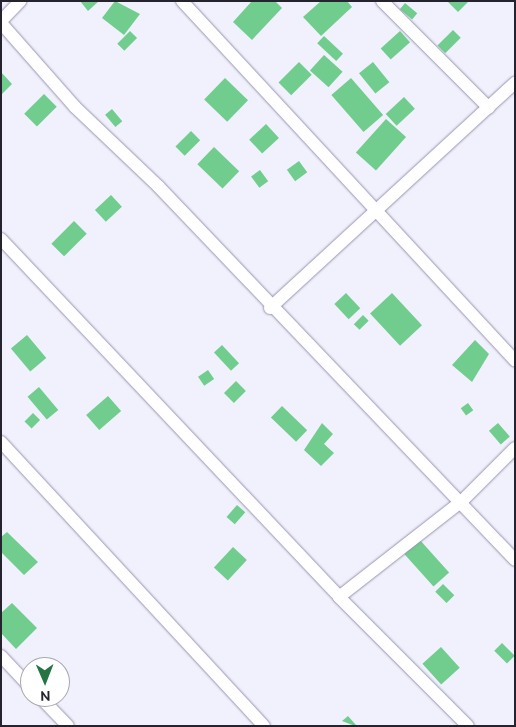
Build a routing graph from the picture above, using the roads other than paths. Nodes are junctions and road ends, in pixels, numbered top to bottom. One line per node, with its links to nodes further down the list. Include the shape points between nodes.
1 (20, 1): 4 (street)
2 (182, 1): 7 (street)
3 (382, 1): 6 (street)
4 (1, 22): 9 (street, via 74,107 158,186)
5 (515, 83): 6 (street)
6 (489, 108): 7 (street)
7 (378, 209): 9 (street); 10 (street)
8 (1, 239): 15 (street)
9 (270, 308): 13 (street)
10 (515, 360)
11 (1, 442): 20 (street)
12 (515, 448): 13 (street)
13 (462, 501): 14 (street); 15 (street)
14 (515, 560)
15 (339, 596): 21 (street)
16 (1, 656): 17 (street)
17 (20, 676)
18 (50, 707): 19 (street)
19 (68, 726)
20 (264, 726)
21 (468, 726)

